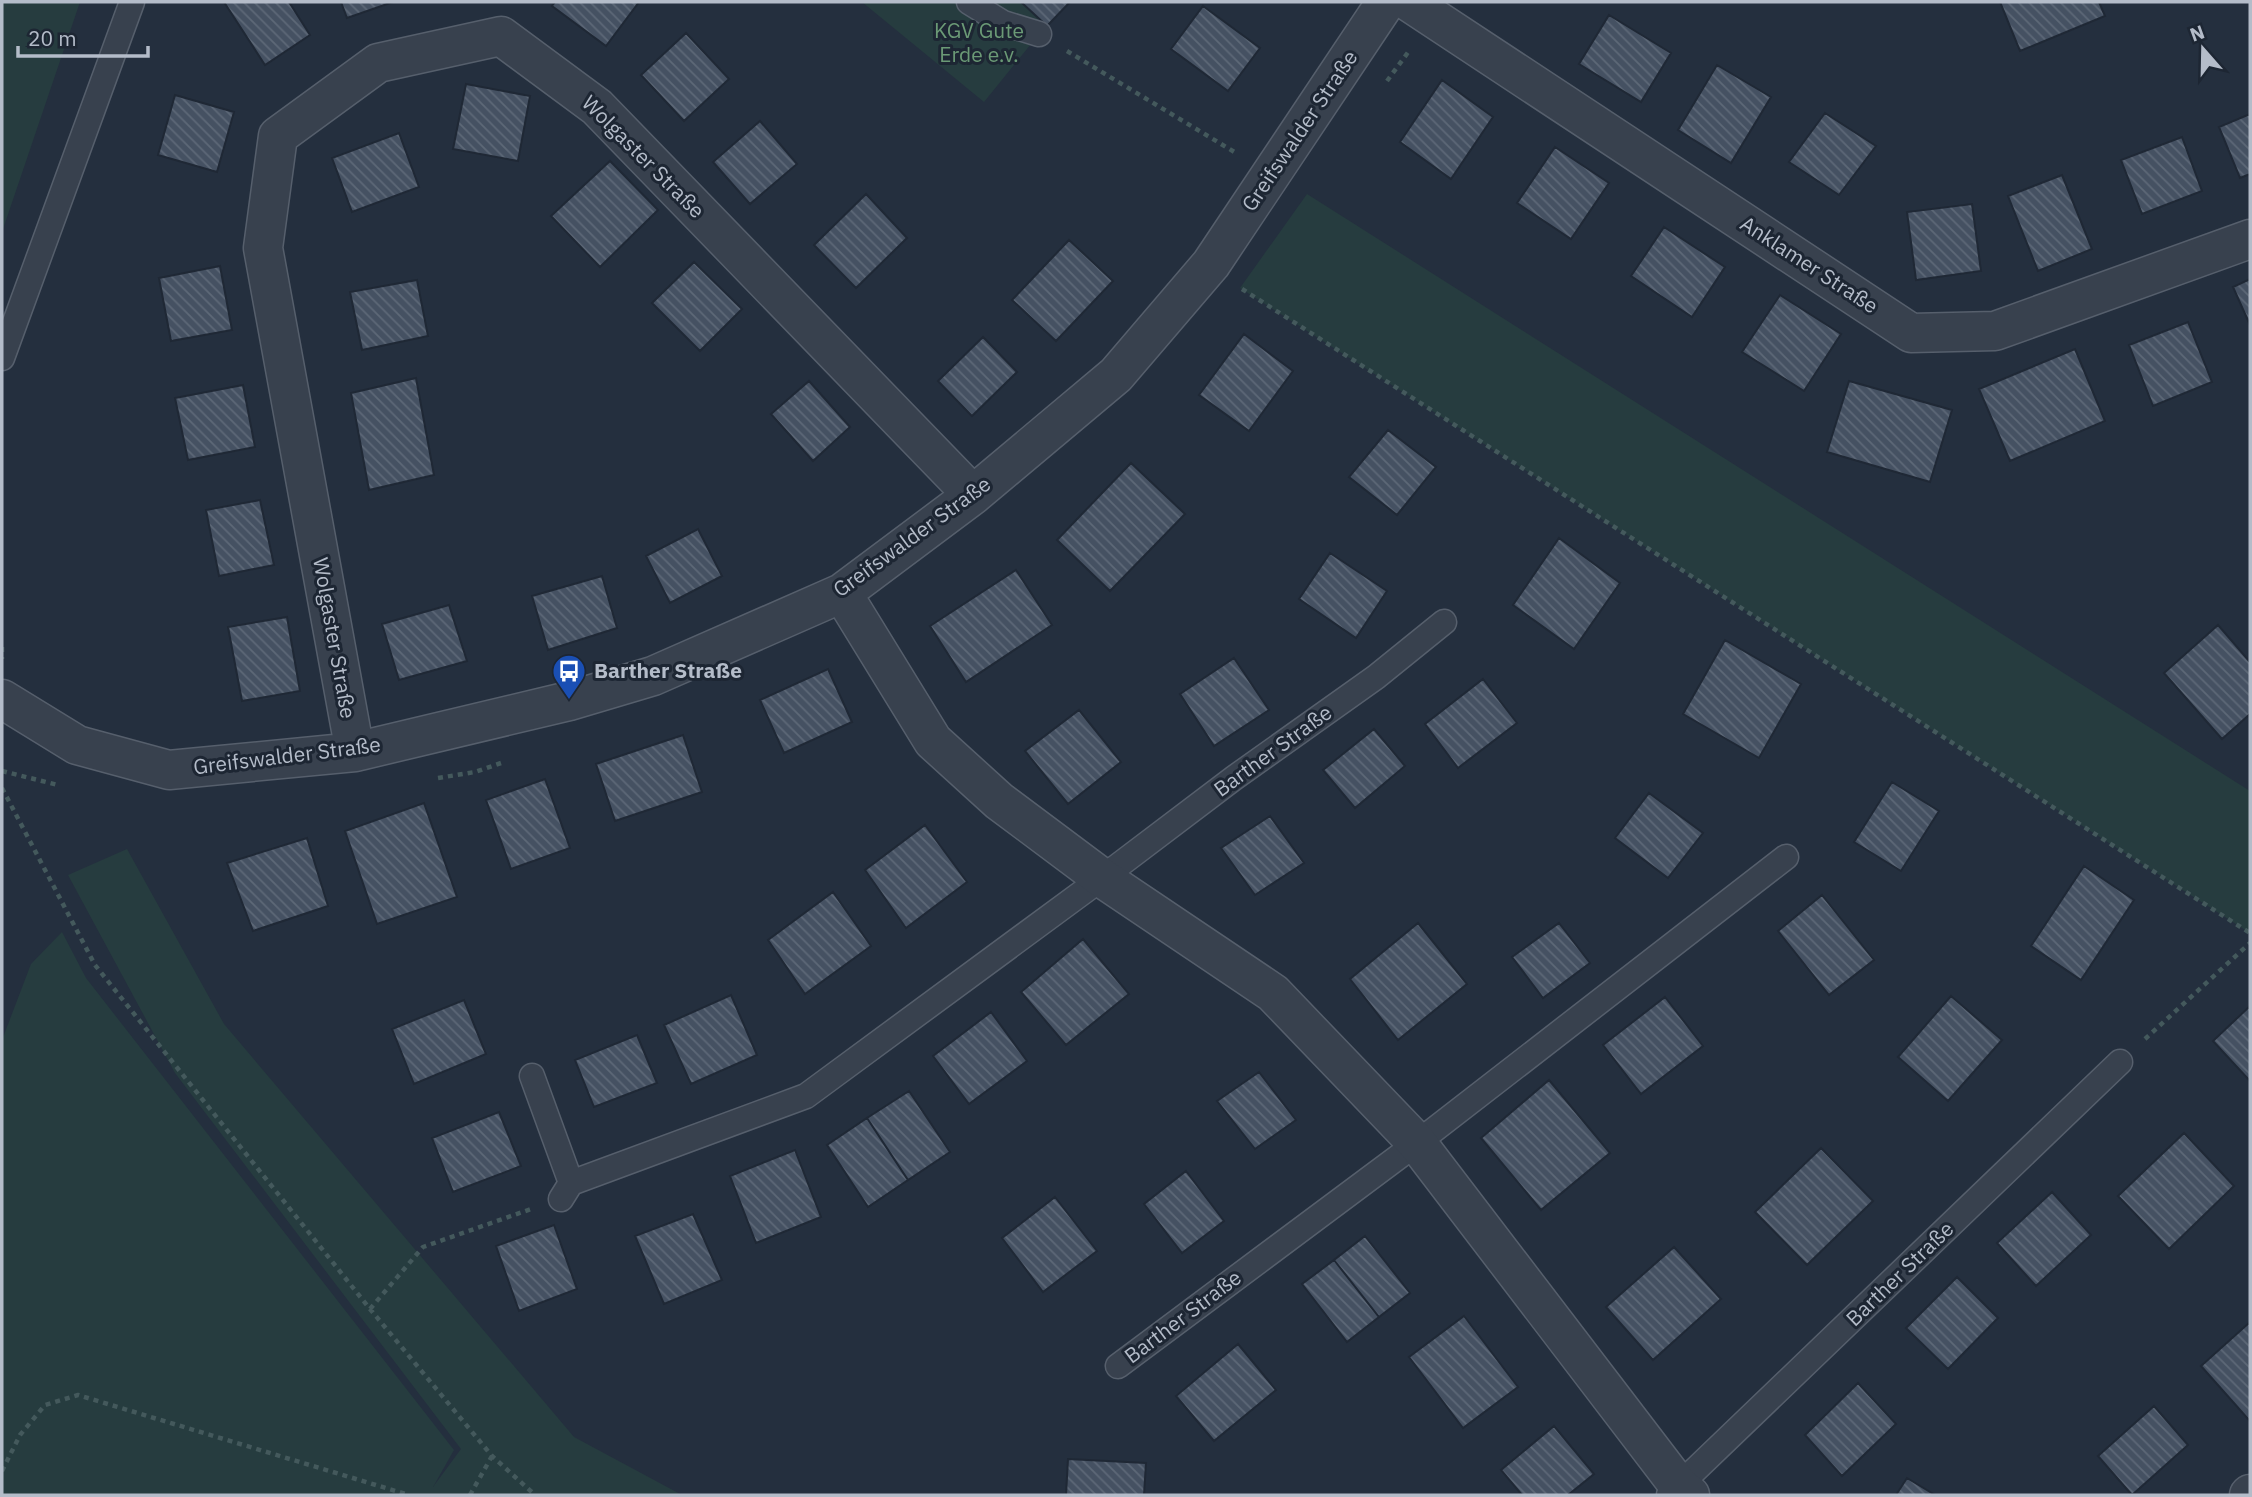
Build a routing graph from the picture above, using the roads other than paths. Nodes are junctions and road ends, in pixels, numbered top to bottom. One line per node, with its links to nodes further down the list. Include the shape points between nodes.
1 (132, 2): 7 (lane)
2 (969, 2): 5 (lane, via 1003,23)
3 (1386, 2): 8 (street, Greifswalder Straße, via 1211,264 1116,374)
4 (1421, 9): 6 (street, Anklamer Straße, via 1911,332 1995,331)
5 (1039, 34)
6 (2250, 239)
7 (2, 358)
8 (973, 495): 9 (street, Greifswalder Straße); 12 (street, Wolgaster Straße, via 597,107 501,36 378,63 278,136 263,247)
9 (842, 593): 12 (street, Greifswalder Straße, via 653,676); 14 (street, Barther Straße, via 933,741 999,801)
10 (1444, 622): 14 (lane, Barther Straße)
11 (2, 699): 12 (street, Greifswalder Straße, via 77,745 169,770)
12 (355, 752)
13 (1786, 857): 17 (lane, Barther Straße)
14 (1102, 878): 16 (lane, Barther Straße, via 806,1096 566,1191); 17 (street, Barther Straße, via 1272,993)
15 (2120, 1062): 19 (lane, Barther Straße)
16 (532, 1076)
17 (1417, 1143): 18 (lane, Barther Straße); 19 (street, Barther Straße)
18 (1118, 1366)
19 (1679, 1492)

